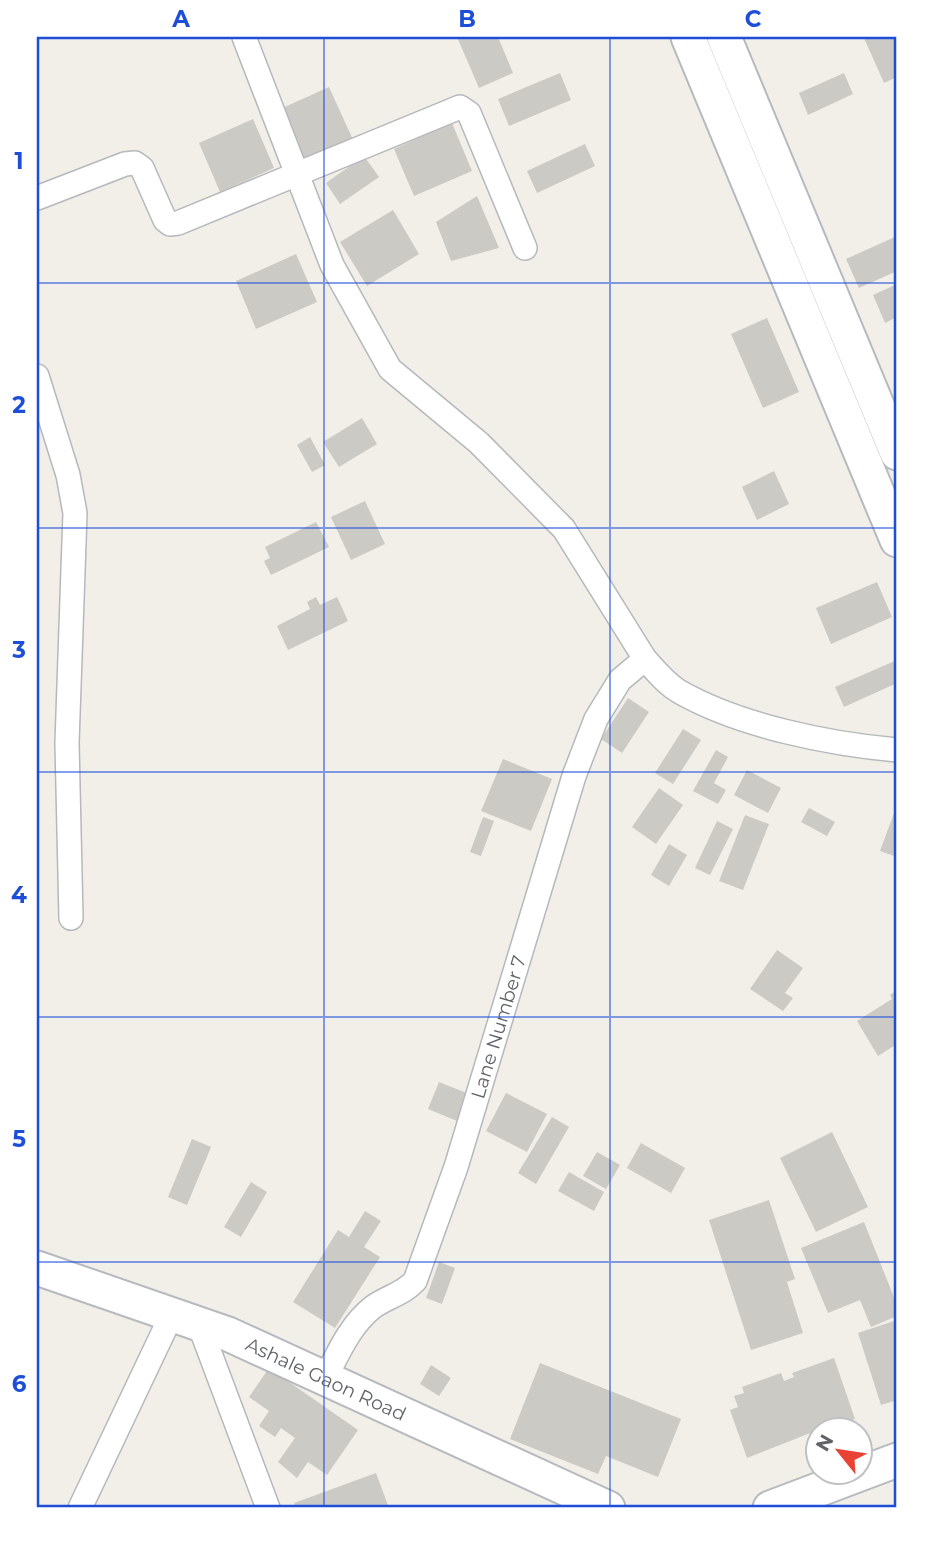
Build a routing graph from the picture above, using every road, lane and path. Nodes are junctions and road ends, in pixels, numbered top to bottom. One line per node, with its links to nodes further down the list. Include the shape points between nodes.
1 (244, 37): 4 (street)
2 (688, 37): 9 (street)
3 (724, 37): 8 (street)
4 (296, 174): 5 (street, via 170,224 142,168 135,163); 6 (street, via 454,108 464,108); 11 (street, via 332,265 390,369 479,443 564,529)
5 (37, 198)
6 (525, 248)
7 (37, 376): 13 (street, via 75,513 67,743)
8 (897, 453)
9 (885, 470): 10 (street)
10 (897, 540)
11 (645, 659): 12 (street, via 679,692 749,723); 16 (street, Lane Number 7, via 620,680 596,719 574,776 456,1167 415,1281 407,1290 372,1307 346,1337)
12 (897, 750)
13 (71, 918)
14 (37, 1268): 15 (street, Ashale Gaon Road)
15 (186, 1319): 16 (street, Ashale Gaon Road); 18 (street); 19 (street)
16 (326, 1377): 20 (street, Ashale Gaon Road)
17 (897, 1460): 21 (street)
18 (80, 1508)
19 (268, 1508)
20 (608, 1508)
21 (770, 1508)

